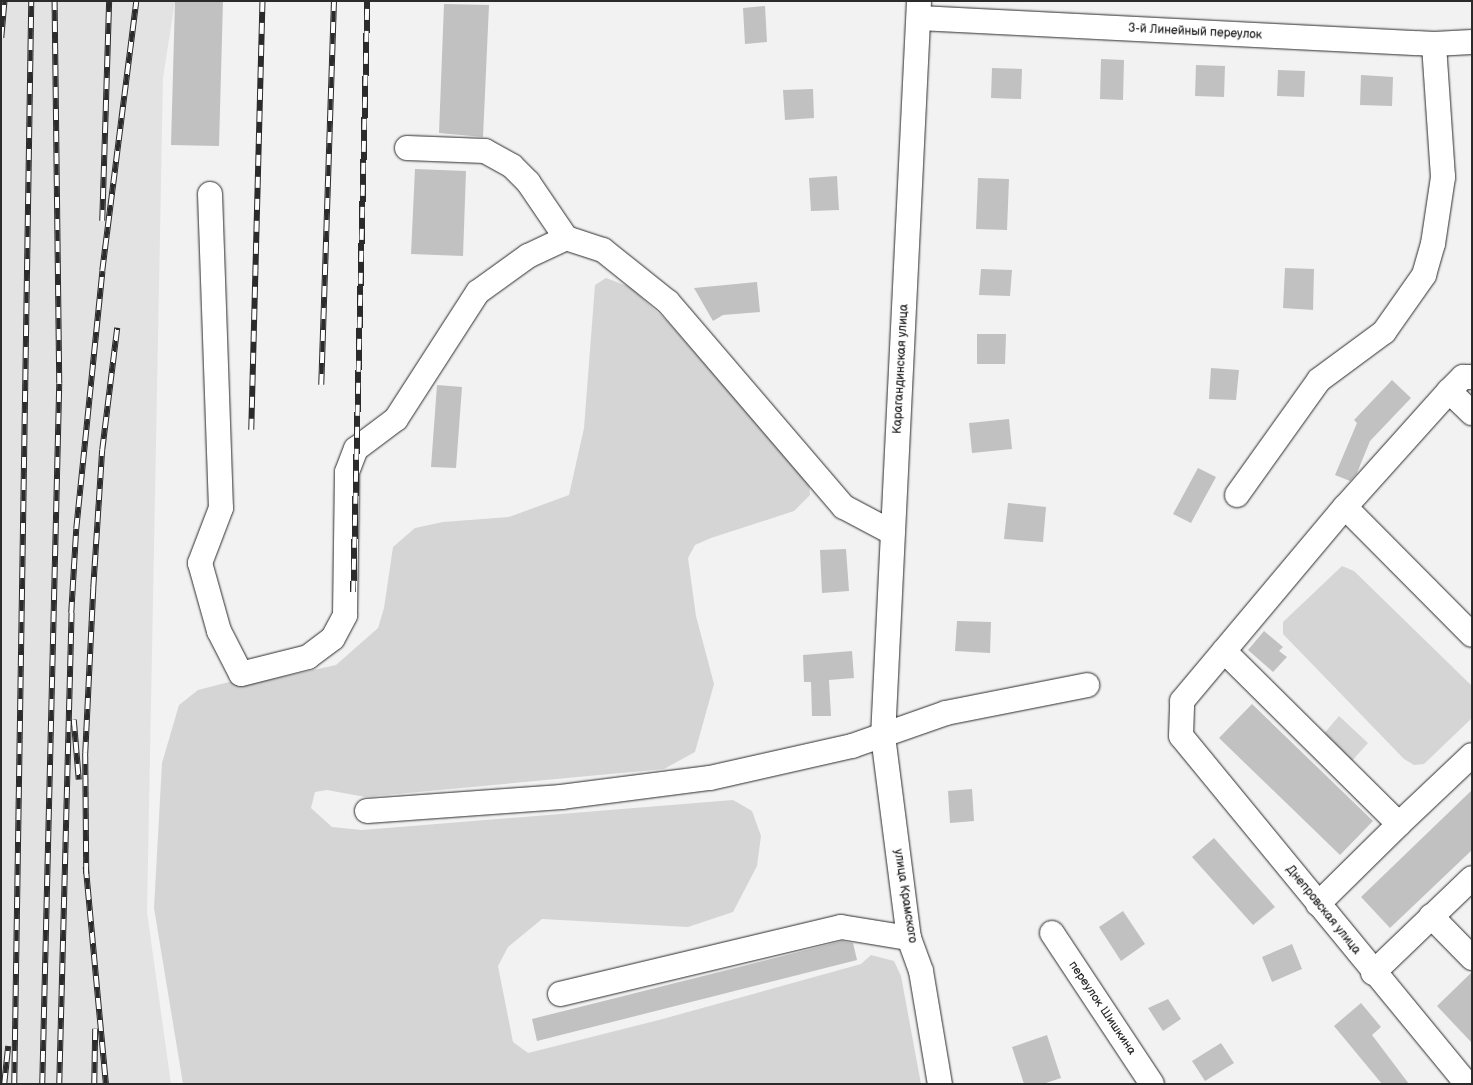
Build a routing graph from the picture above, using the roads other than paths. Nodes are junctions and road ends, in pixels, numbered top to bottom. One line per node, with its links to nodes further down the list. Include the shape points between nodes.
1 (919, 10): 3 (street, 3-й Линейный переулок); 12 (street, Карагандинская улица)
2 (1472, 42): 3 (street, 3-й Линейный переулок)
3 (1434, 44): 10 (street, via 1443,177 1433,244 1424,275 1384,332 1319,380)
4 (406, 148): 6 (street, via 485,151 512,166 528,182)
5 (210, 194): 6 (street, via 221,508 200,563 219,631 242,674 308,657 333,638 345,615 347,472 356,449 396,419 478,292 528,256)
6 (566, 238): 12 (street, via 603,250 668,302 844,507)
7 (1472, 377): 8 (street, via 1463,377)
8 (1449, 391): 9 (street); 11 (street)
9 (1472, 414)
10 (1237, 495)
11 (1345, 507): 13 (street); 14 (street)
12 (893, 533): 16 (street, Карагандинская улица)
13 (1472, 635)
14 (1224, 652): 19 (street); 21 (street, Днепровская улица, via 1182,701 1181,736)
15 (1087, 685): 16 (street, via 946,712)
16 (883, 736): 18 (street, via 710,778 562,797); 24 (street, улица Крамского)
17 (1472, 755): 19 (street)
18 (367, 811)
19 (1398, 824): 21 (street)
20 (1472, 878): 22 (street)
21 (1318, 904): 26 (street, Днепровская улица)
22 (1431, 916): 25 (street); 26 (street)
23 (1052, 933): 29 (street, переулок Шишкина)
24 (908, 938): 27 (street, via 841,928); 28 (street, улица Крамского, via 921,971)
25 (1472, 958)
26 (1374, 972): 30 (street, Днепровская улица)
27 (560, 994)
28 (940, 1084)
29 (1152, 1084)
30 (1467, 1084)

